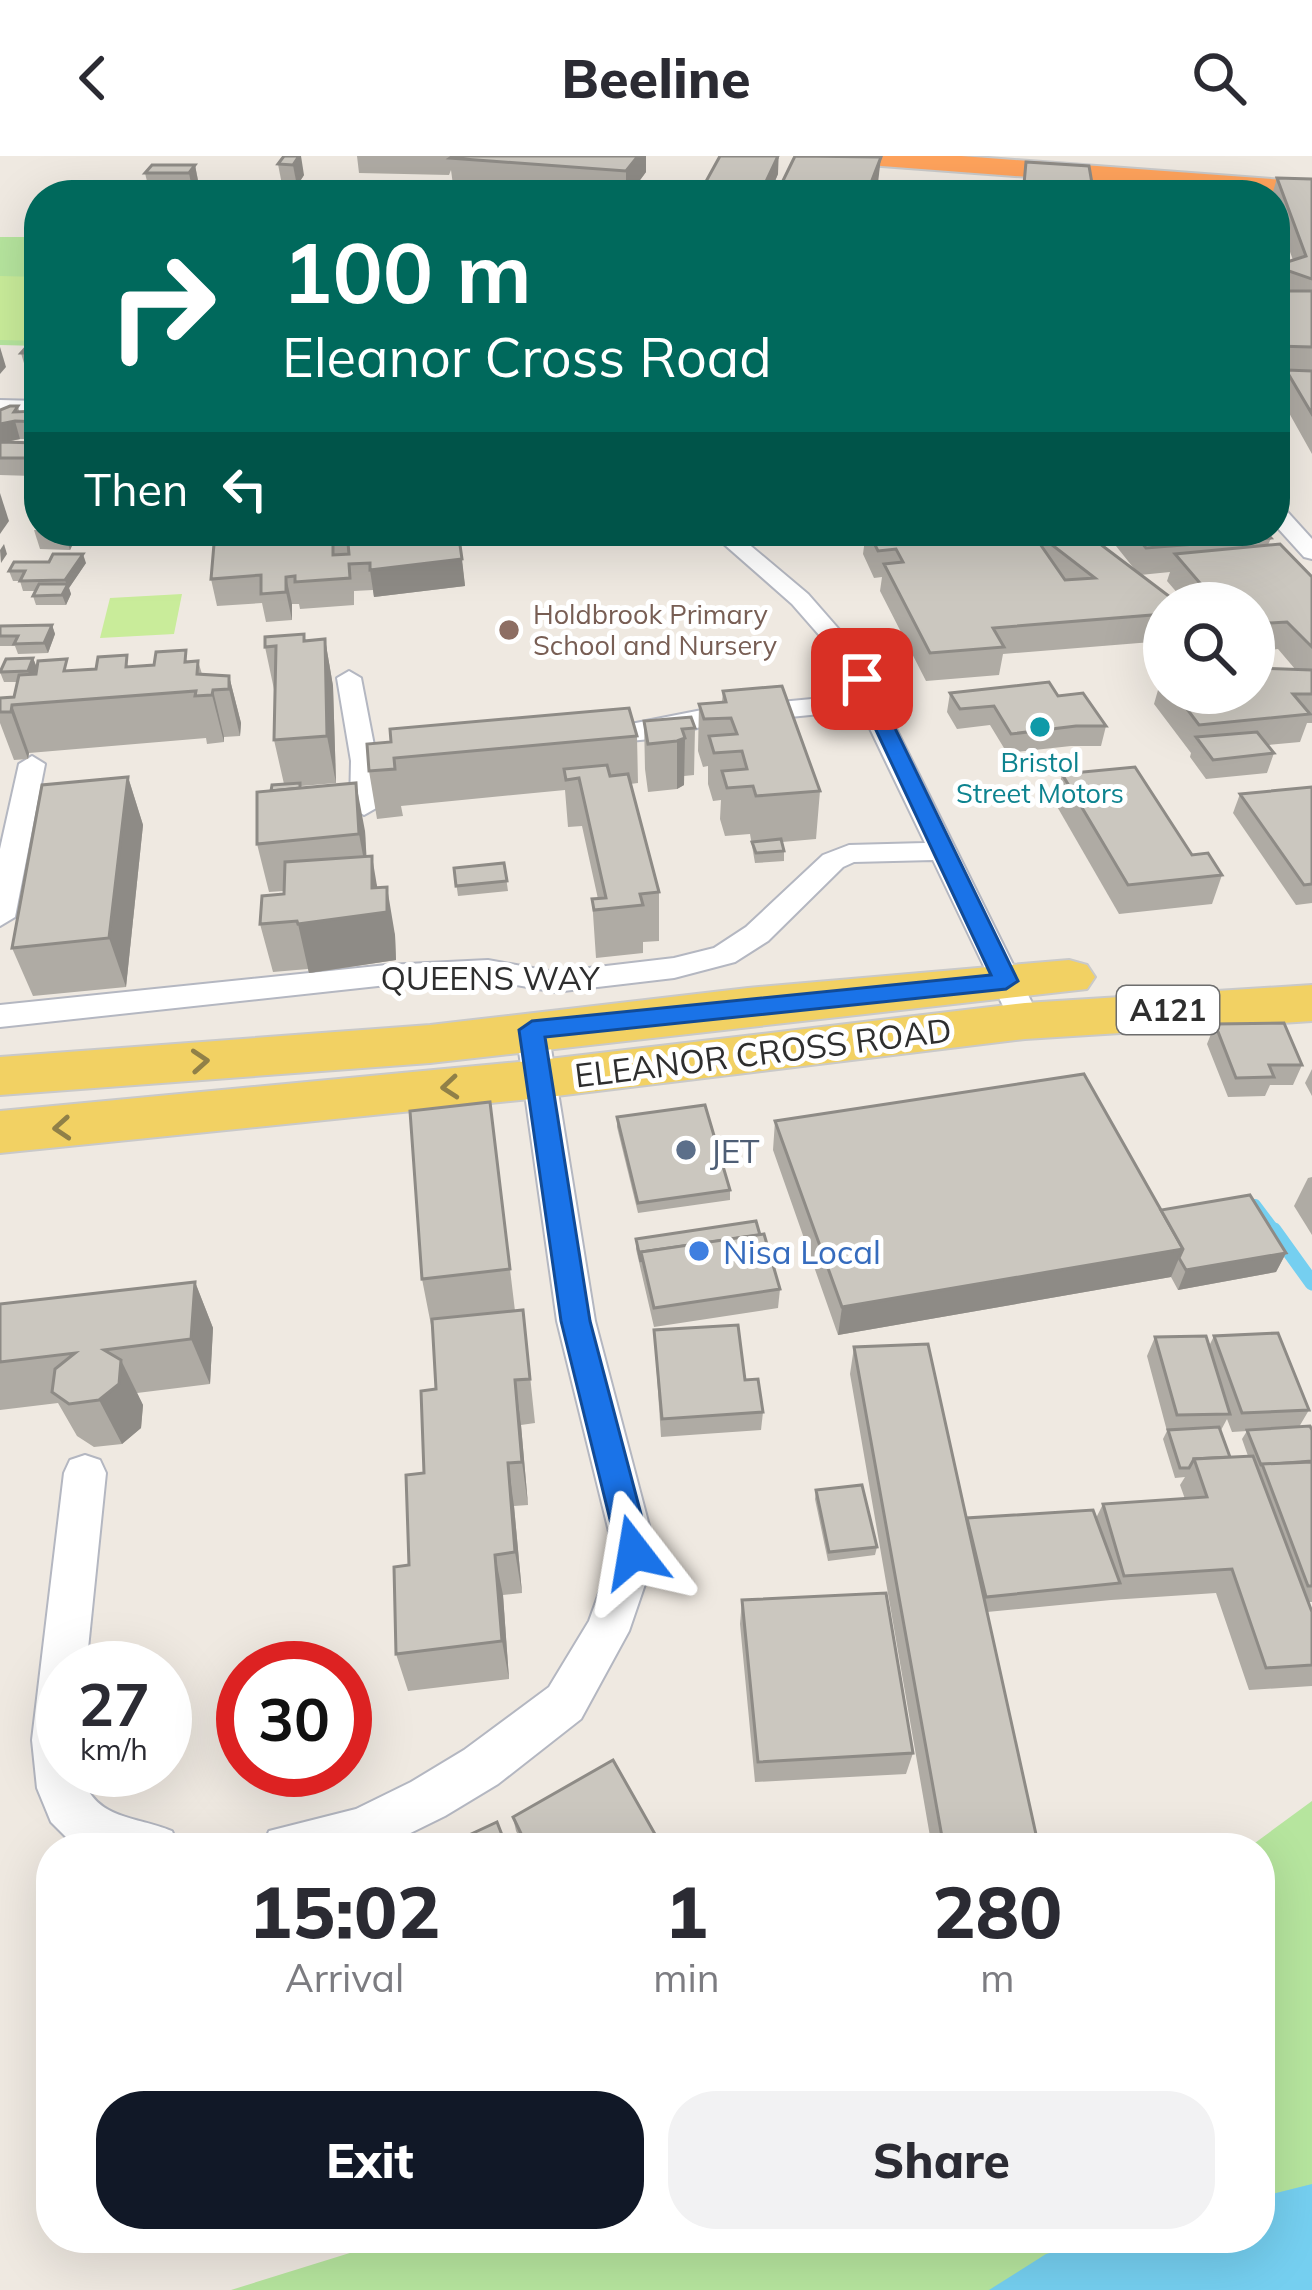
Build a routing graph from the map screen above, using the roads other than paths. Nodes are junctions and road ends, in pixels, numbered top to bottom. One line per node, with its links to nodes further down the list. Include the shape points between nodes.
1 (855, 156): 4 (highway)
2 (1042, 156): 3 (highway)
3 (1312, 176)
4 (1178, 180)
5 (1290, 528): 7 (street)
6 (736, 546): 9 (street, via 823,621)
7 (1312, 552)
8 (349, 678): 12 (street, via 376,760)
9 (873, 701): 10 (street); 13 (street)
10 (554, 743)
11 (32, 764): 14 (street)
12 (364, 807)
13 (942, 851): 16 (street); 18 (street, QUEENS WAY, via 832,861 758,934 710,961 674,968 555,982 488,970 387,975)
14 (0, 917)
15 (1312, 963): 16 (main road, ELEANOR CROSS ROAD / A121)
16 (1015, 1001): 17 (main road, ELEANOR CROSS ROAD / A121); 19 (main road, ELEANOR CROSS ROAD / A121)
17 (1312, 1003)
18 (0, 1016)
19 (536, 1054): 20 (main road, ELEANOR CROSS ROAD / A121, one-way to 19, via 430,1044); 21 (main road, ELEANOR CROSS ROAD / A121, one-way to 21); 24 (street, via 576,1321 634,1552 607,1631 565,1703 481,1767)
20 (0, 1076)
21 (0, 1132)
22 (85, 1473): 23 (street, via 56,1780 66,1808)
23 (98, 1833)
24 (356, 1833)

